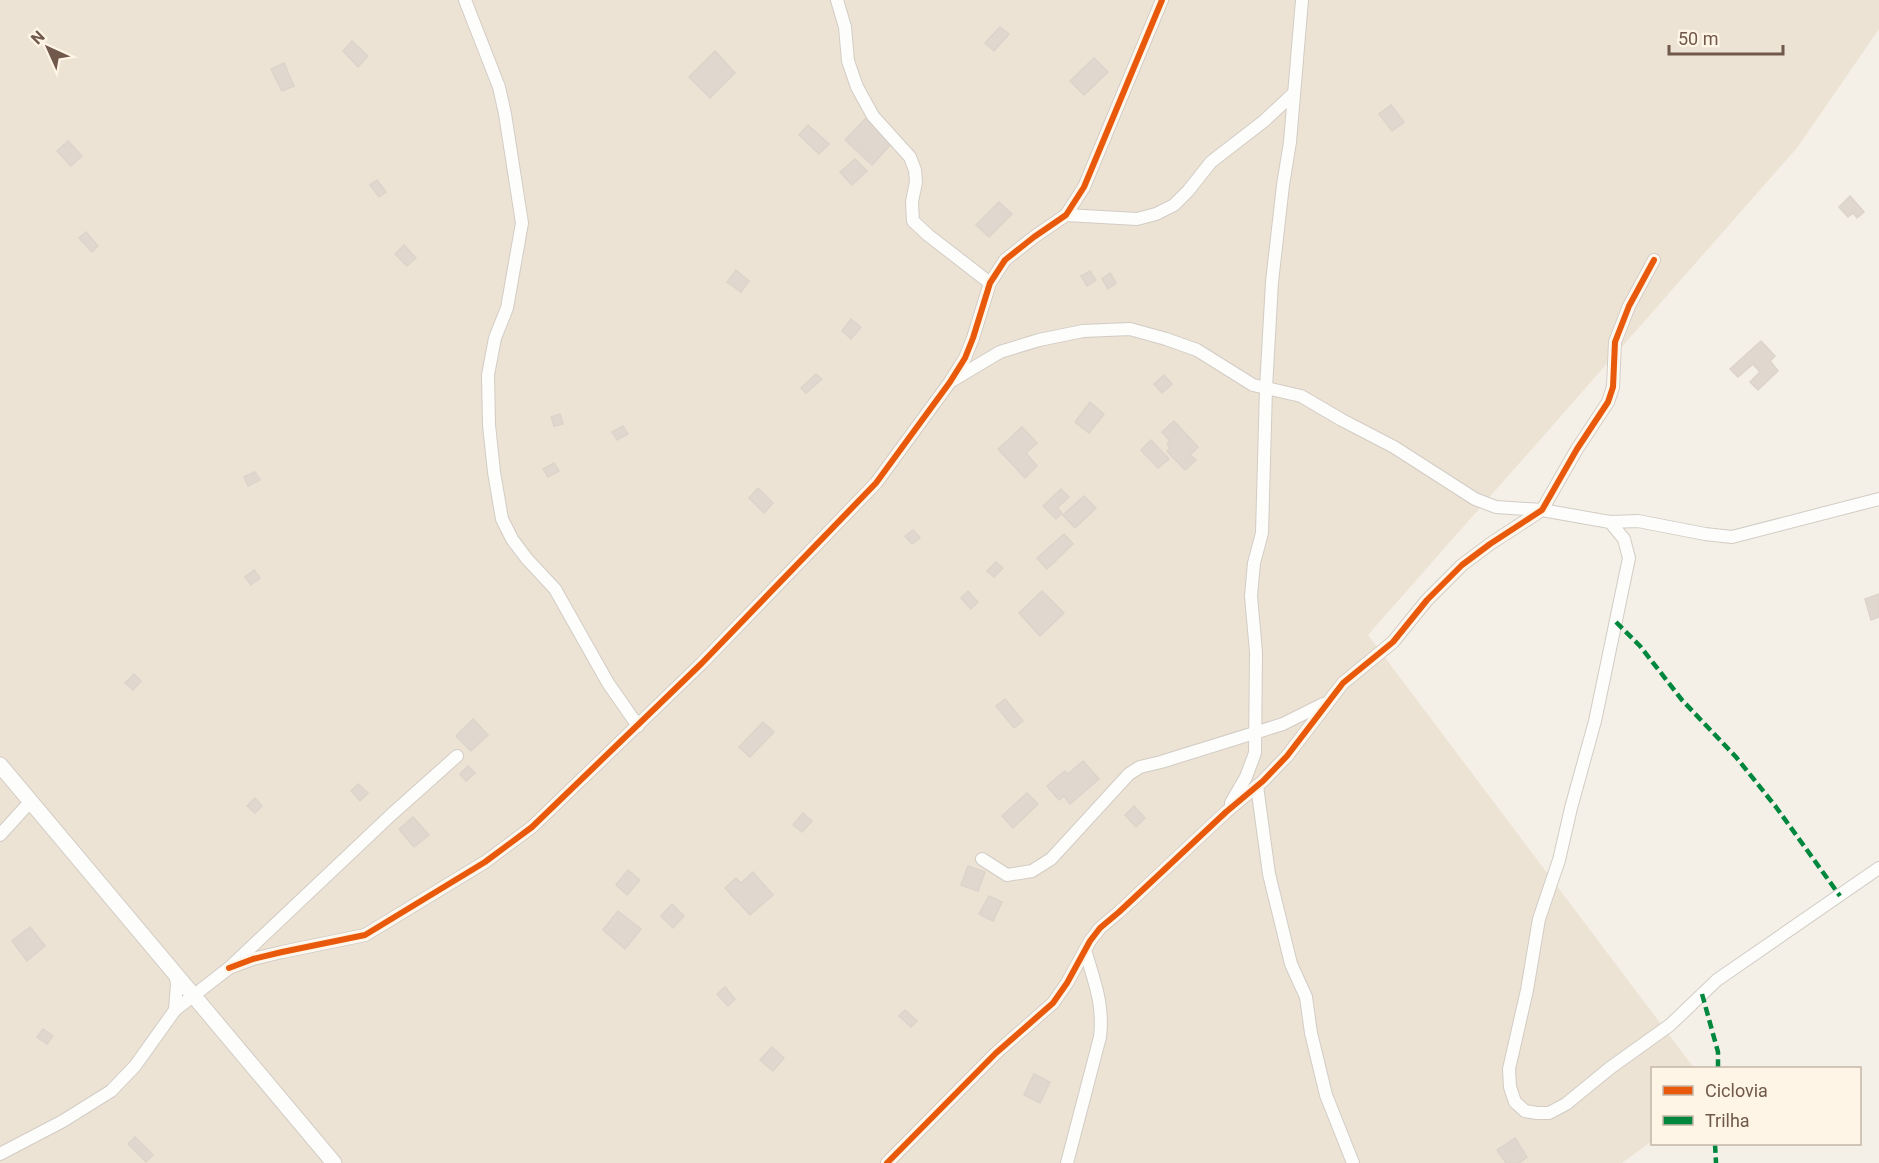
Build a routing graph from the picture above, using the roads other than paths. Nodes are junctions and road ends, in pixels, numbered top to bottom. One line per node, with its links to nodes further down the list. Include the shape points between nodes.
1 (465, 0): 15 (street, via 503,105 522,224 507,308 495,338 488,375 489,425 502,519 517,546 555,589 608,683)
2 (837, 0): 8 (street, via 857,87 873,116 913,164 913,220)
3 (1162, 0): 6 (street, via 1084,187)
4 (1302, 0): 5 (street)
5 (1294, 93): 6 (street, via 1211,162 1174,205 1137,219); 10 (street, via 1272,282)
6 (1066, 215): 8 (street, via 1005,260)
7 (1654, 260): 12 (street, via 1615,342 1613,387 1608,402)
8 (990, 283): 9 (street, via 965,358)
9 (950, 382): 10 (street, via 1000,352 1029,343 1083,331 1130,329 1197,350 1254,385); 15 (street, via 876,483)
10 (1266, 388): 12 (street, via 1301,396 1394,447 1475,498 1496,507); 16 (street, via 1262,533 1251,596 1256,652)
11 (1879, 499): 13 (street, via 1732,537 1638,521)
12 (1542, 510): 13 (street); 14 (street, via 1462,565 1393,642 1343,683)
13 (1610, 522): 24 (street, via 1624,539 1629,558 1595,721 1559,860 1539,919 1509,1069 1515,1102 1525,1111 1537,1113 1549,1113 1566,1104 1670,1024 1718,980)
14 (1327, 703): 16 (street); 19 (street, via 1287,756)
15 (638, 726): 26 (street, via 532,828 485,862 365,935 253,959)
16 (1255, 733): 21 (street, via 1255,753); 23 (street, via 1140,767 1129,774 1051,859 1032,871 1007,874)
17 (457, 756): 26 (street)
18 (0, 765): 20 (street)
19 (1257, 786): 21 (street); 34 (street, via 1269,874 1291,964 1306,997 1326,1095)
20 (31, 801): 22 (street); 27 (street)
21 (1226, 812): 25 (street, via 1100,928)
22 (0, 835)
23 (982, 859)
24 (1879, 868)
25 (1085, 950): 32 (street, via 1053,1003 996,1053); 33 (street, via 1102,1021)
26 (229, 968): 28 (street)
27 (175, 973): 28 (street); 29 (street)
28 (194, 996): 29 (street); 31 (street)
29 (175, 1010): 30 (street, via 135,1066 111,1091)
30 (0, 1154)
31 (334, 1163)
32 (887, 1163)
33 (1067, 1163)
34 (1353, 1163)

